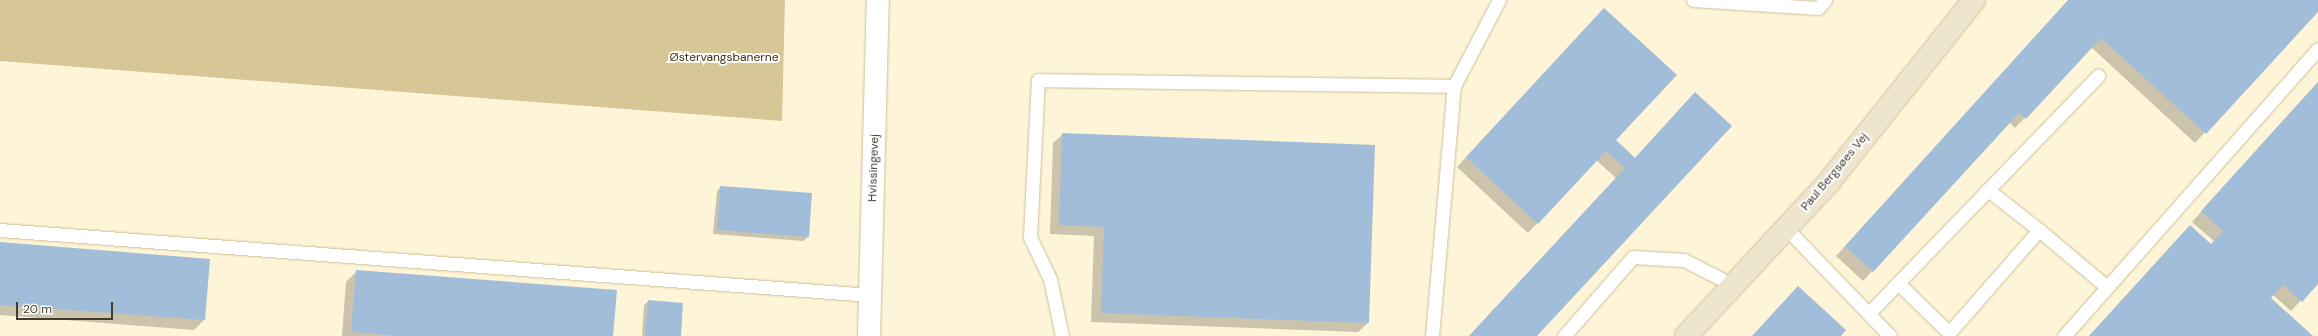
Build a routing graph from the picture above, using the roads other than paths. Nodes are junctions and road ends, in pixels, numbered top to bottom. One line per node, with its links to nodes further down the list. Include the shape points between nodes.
1 (878, 0): 16 (street, Hvissingevej)
2 (1499, 0): 8 (lane)
3 (1693, 0): 4 (lane, via 1818,8)
4 (1825, 0)
5 (1974, 0): 10 (street, Paul Bergsøes Vej, via 1828,183)
6 (2318, 49): 15 (lane)
7 (2098, 76): 9 (lane)
8 (1454, 86): 19 (lane, via 1038,80 1030,237 1050,279); 20 (lane)
9 (1988, 190): 12 (lane); 13 (lane)
10 (1786, 228): 14 (street, Paul Bergsøes Vej); 17 (lane)
11 (0, 230): 16 (lane)
12 (2039, 230): 13 (lane, via 1949,333); 15 (lane)
13 (1898, 283): 17 (lane)
14 (1733, 285): 21 (lane, via 1684,260 1633,257); 22 (street, Paul Bergsøes Vej)
15 (2107, 287): 24 (lane)
16 (870, 295): 18 (street, Hvissingevej)
17 (1868, 313): 23 (lane)
18 (868, 336)
19 (1062, 336)
20 (1432, 336)
21 (1564, 336)
22 (1686, 336)
23 (1890, 336)
24 (2064, 336)

